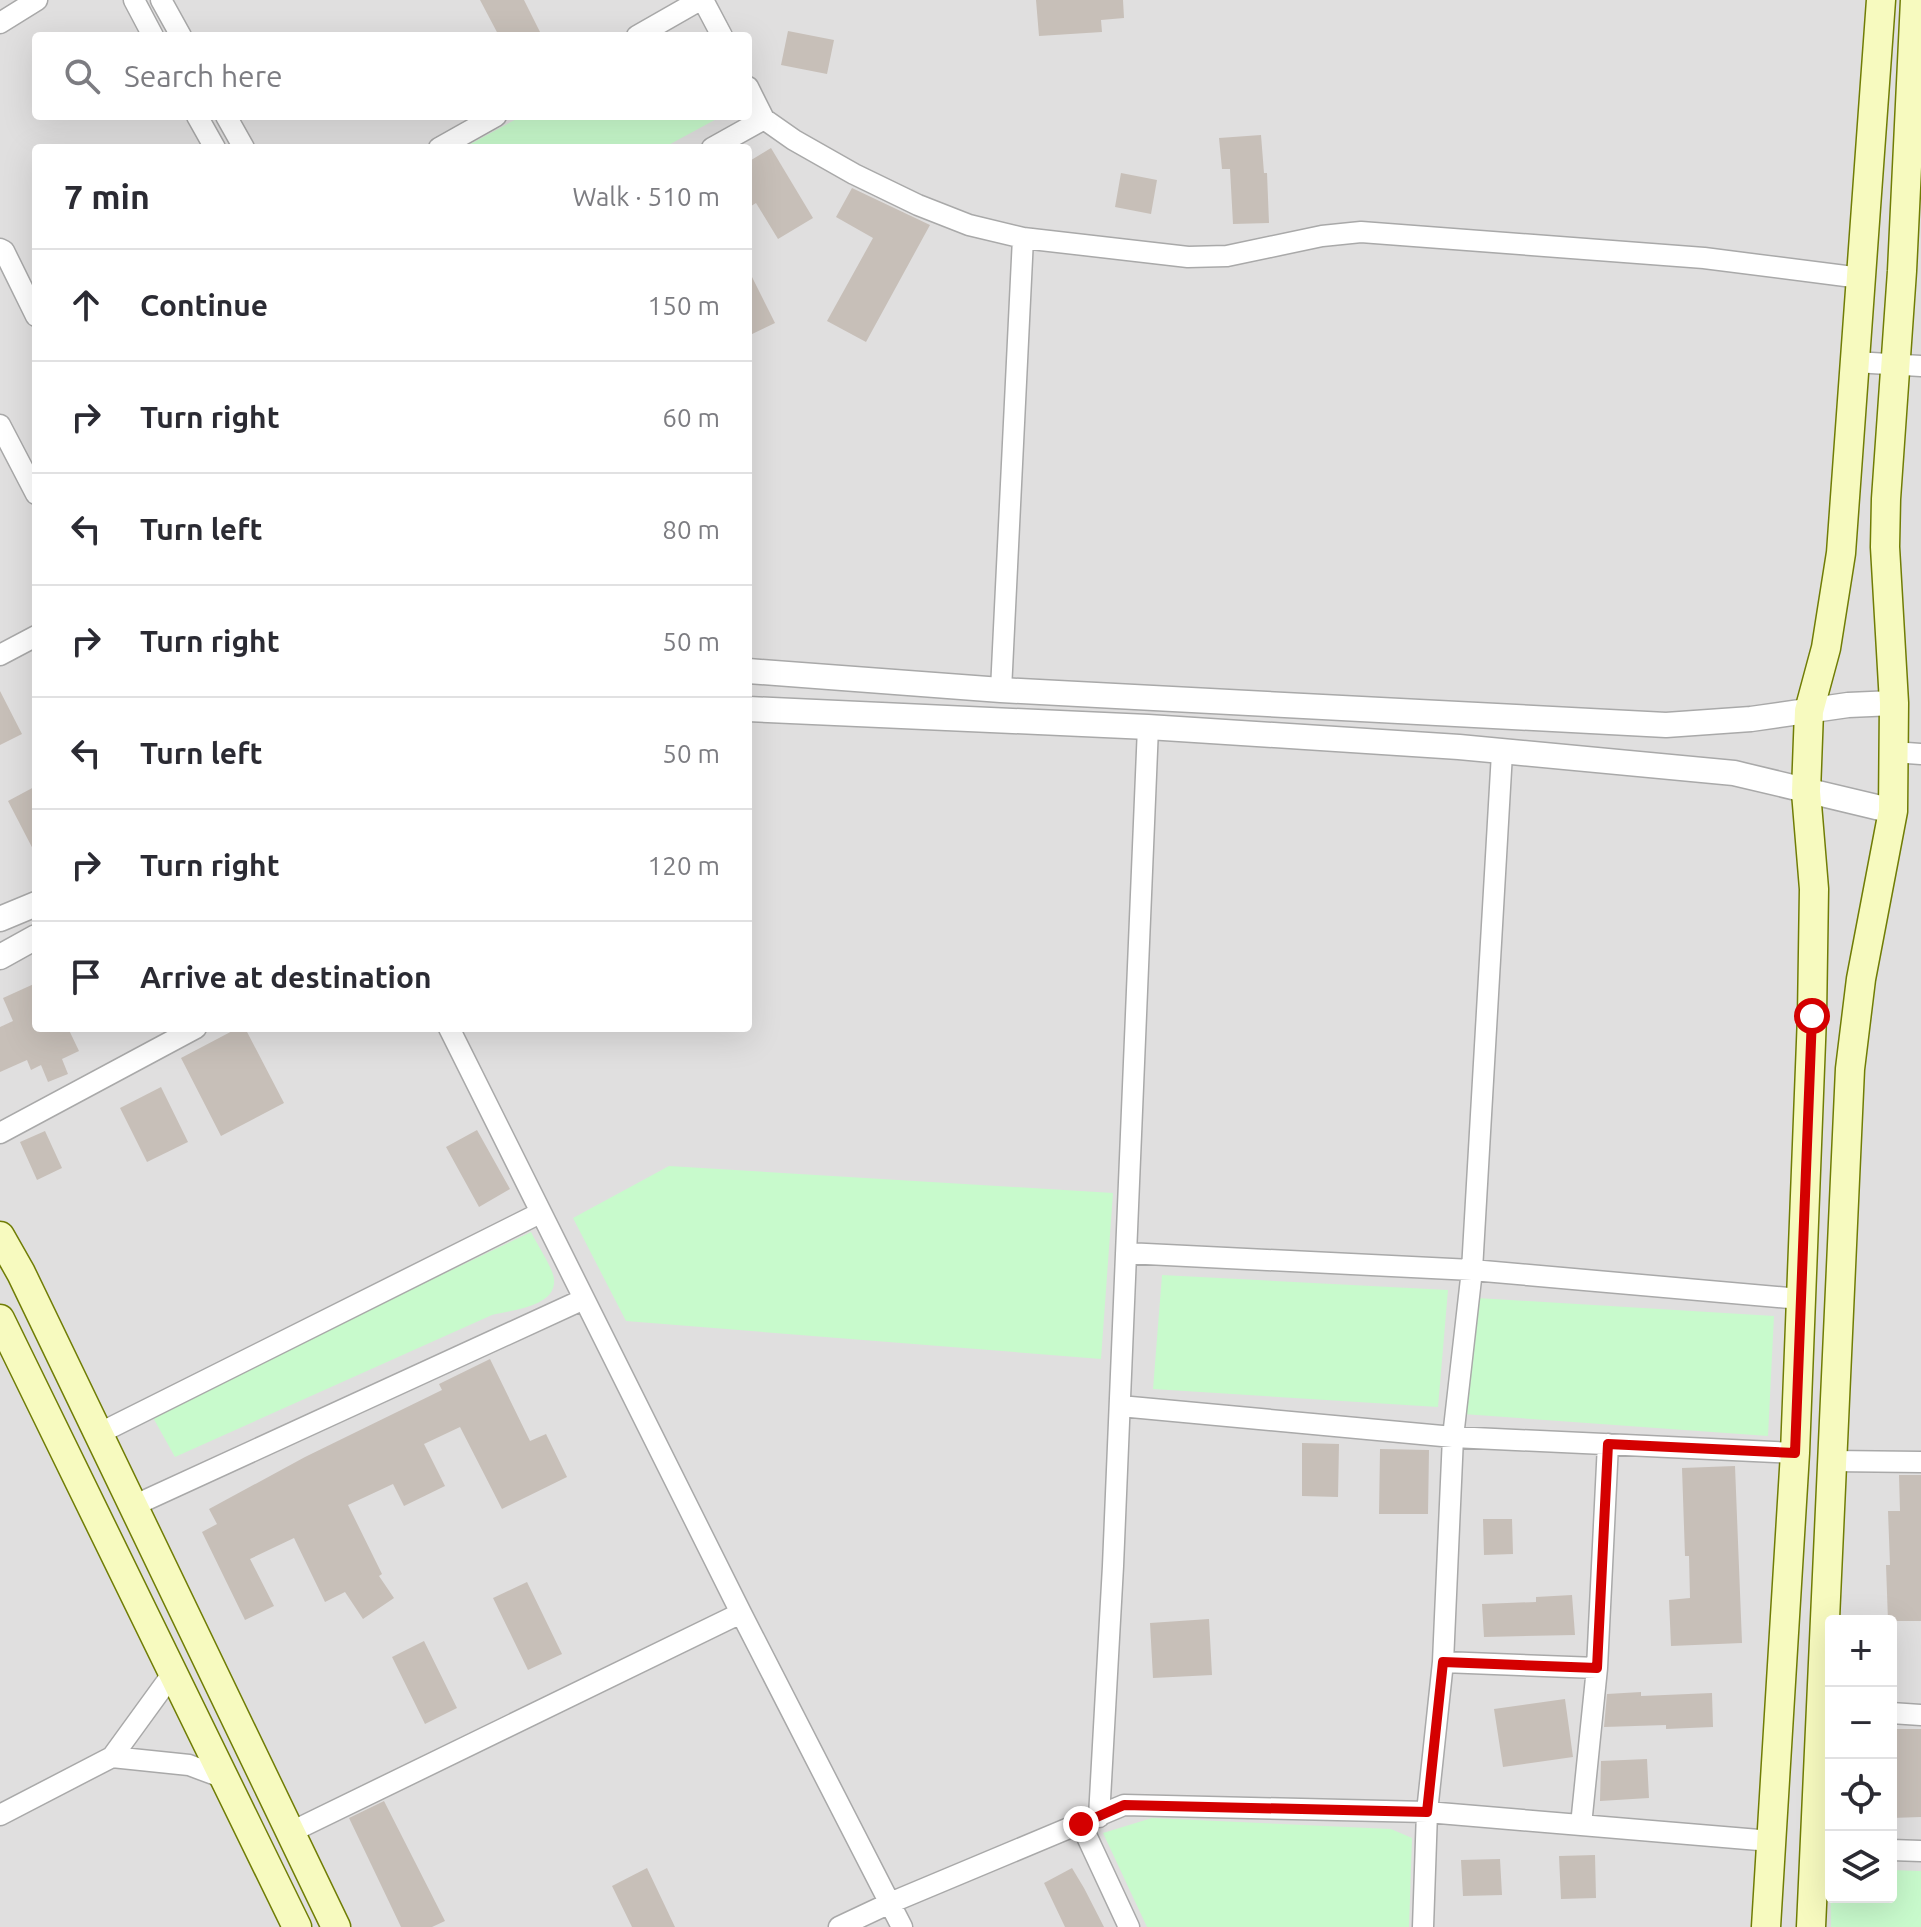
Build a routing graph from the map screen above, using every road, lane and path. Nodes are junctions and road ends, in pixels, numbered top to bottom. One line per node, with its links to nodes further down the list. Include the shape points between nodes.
1 (37, 0): 7 (street)
2 (134, 0): 8 (street)
3 (161, 0): 9 (street)
4 (702, 0): 10 (street); 11 (street)
5 (1881, 0): 23 (main road)
6 (1915, 0): 26 (main road)
7 (0, 23)
8 (151, 32)
9 (179, 32)
10 (644, 32)
11 (720, 32)
12 (752, 95): 13 (street)
13 (764, 119): 20 (street); 21 (street, via 854,174 918,205)
14 (199, 120): 17 (street)
15 (228, 120): 18 (street)
16 (489, 120): 19 (street)
17 (213, 144)
18 (242, 144)
19 (446, 144)
20 (719, 144)
21 (1023, 238): 23 (street, via 1188,257 1227,256 1361,232 1704,258); 32 (street)
22 (0, 249): 24 (street)
23 (1861, 278): 25 (main road)
24 (32, 305)
25 (1855, 362): 26 (street); 35 (main road, via 1841,553 1826,648)
26 (1908, 366): 33 (main road, via 1885,535)
27 (0, 425): 28 (street)
28 (32, 486)
29 (32, 638): 30 (street)
30 (0, 655)
31 (752, 671): 32 (street)
32 (1001, 690): 35 (street, via 1666,725)
33 (1894, 703): 35 (street); 38 (main road)
34 (752, 709): 36 (street)
35 (1809, 711): 39 (main road)
36 (1148, 727): 37 (street); 50 (street)
37 (1502, 753): 39 (street, via 1734,773); 51 (street)
38 (1907, 753): 40 (main road)
39 (1806, 792): 40 (street); 53 (main road, via 1814,946)
40 (1893, 811): 60 (main road, via 1850,1069)
41 (32, 906): 42 (street)
42 (0, 919)
43 (32, 939): 44 (street)
44 (0, 957)
45 (189, 1032): 47 (street)
46 (451, 1032): 48 (street)
47 (0, 1133)
48 (540, 1213): 52 (street); 56 (street)
49 (0, 1236): 56 (main road)
50 (1126, 1253): 51 (street); 55 (street)
51 (1472, 1270): 53 (street); 57 (street)
52 (584, 1299): 62 (street); 63 (street)
53 (1800, 1299): 59 (main road)
54 (2, 1330): 66 (main road)
55 (1120, 1406): 57 (street); 75 (street)
56 (98, 1434): 62 (main road)
57 (1453, 1437): 58 (street); 64 (street)
58 (1608, 1444): 59 (street); 65 (street)
59 (1795, 1453): 78 (main road)
60 (1832, 1461): 61 (street); 67 (main road)
61 (1921, 1462)
62 (133, 1506): 77 (main road)
63 (741, 1613): 77 (street); 82 (street)
64 (1443, 1662): 65 (street); 73 (street)
65 (1597, 1668): 76 (street)
66 (173, 1673): 71 (street); 72 (main road)
67 (1827, 1687)
68 (1897, 1713): 69 (street)
69 (1921, 1715)
70 (1825, 1743): 79 (main road)
71 (112, 1757): 72 (street, via 189,1765); 74 (street)
72 (224, 1778): 83 (main road)
73 (1427, 1812): 75 (street, via 1124,1805); 76 (street); 88 (street)
74 (0, 1815)
75 (1090, 1820): 82 (street); 87 (street)
76 (1581, 1825): 78 (street)
77 (291, 1832): 84 (main road)
78 (1771, 1841): 89 (main road)
79 (1822, 1849): 90 (main road)
80 (1897, 1850): 81 (street)
81 (1921, 1851)
82 (890, 1903): 85 (street); 86 (street)
83 (297, 1927)
84 (336, 1927)
85 (839, 1927)
86 (902, 1927)
87 (1129, 1927)
88 (1423, 1927)
89 (1766, 1927)
90 (1811, 1927)

